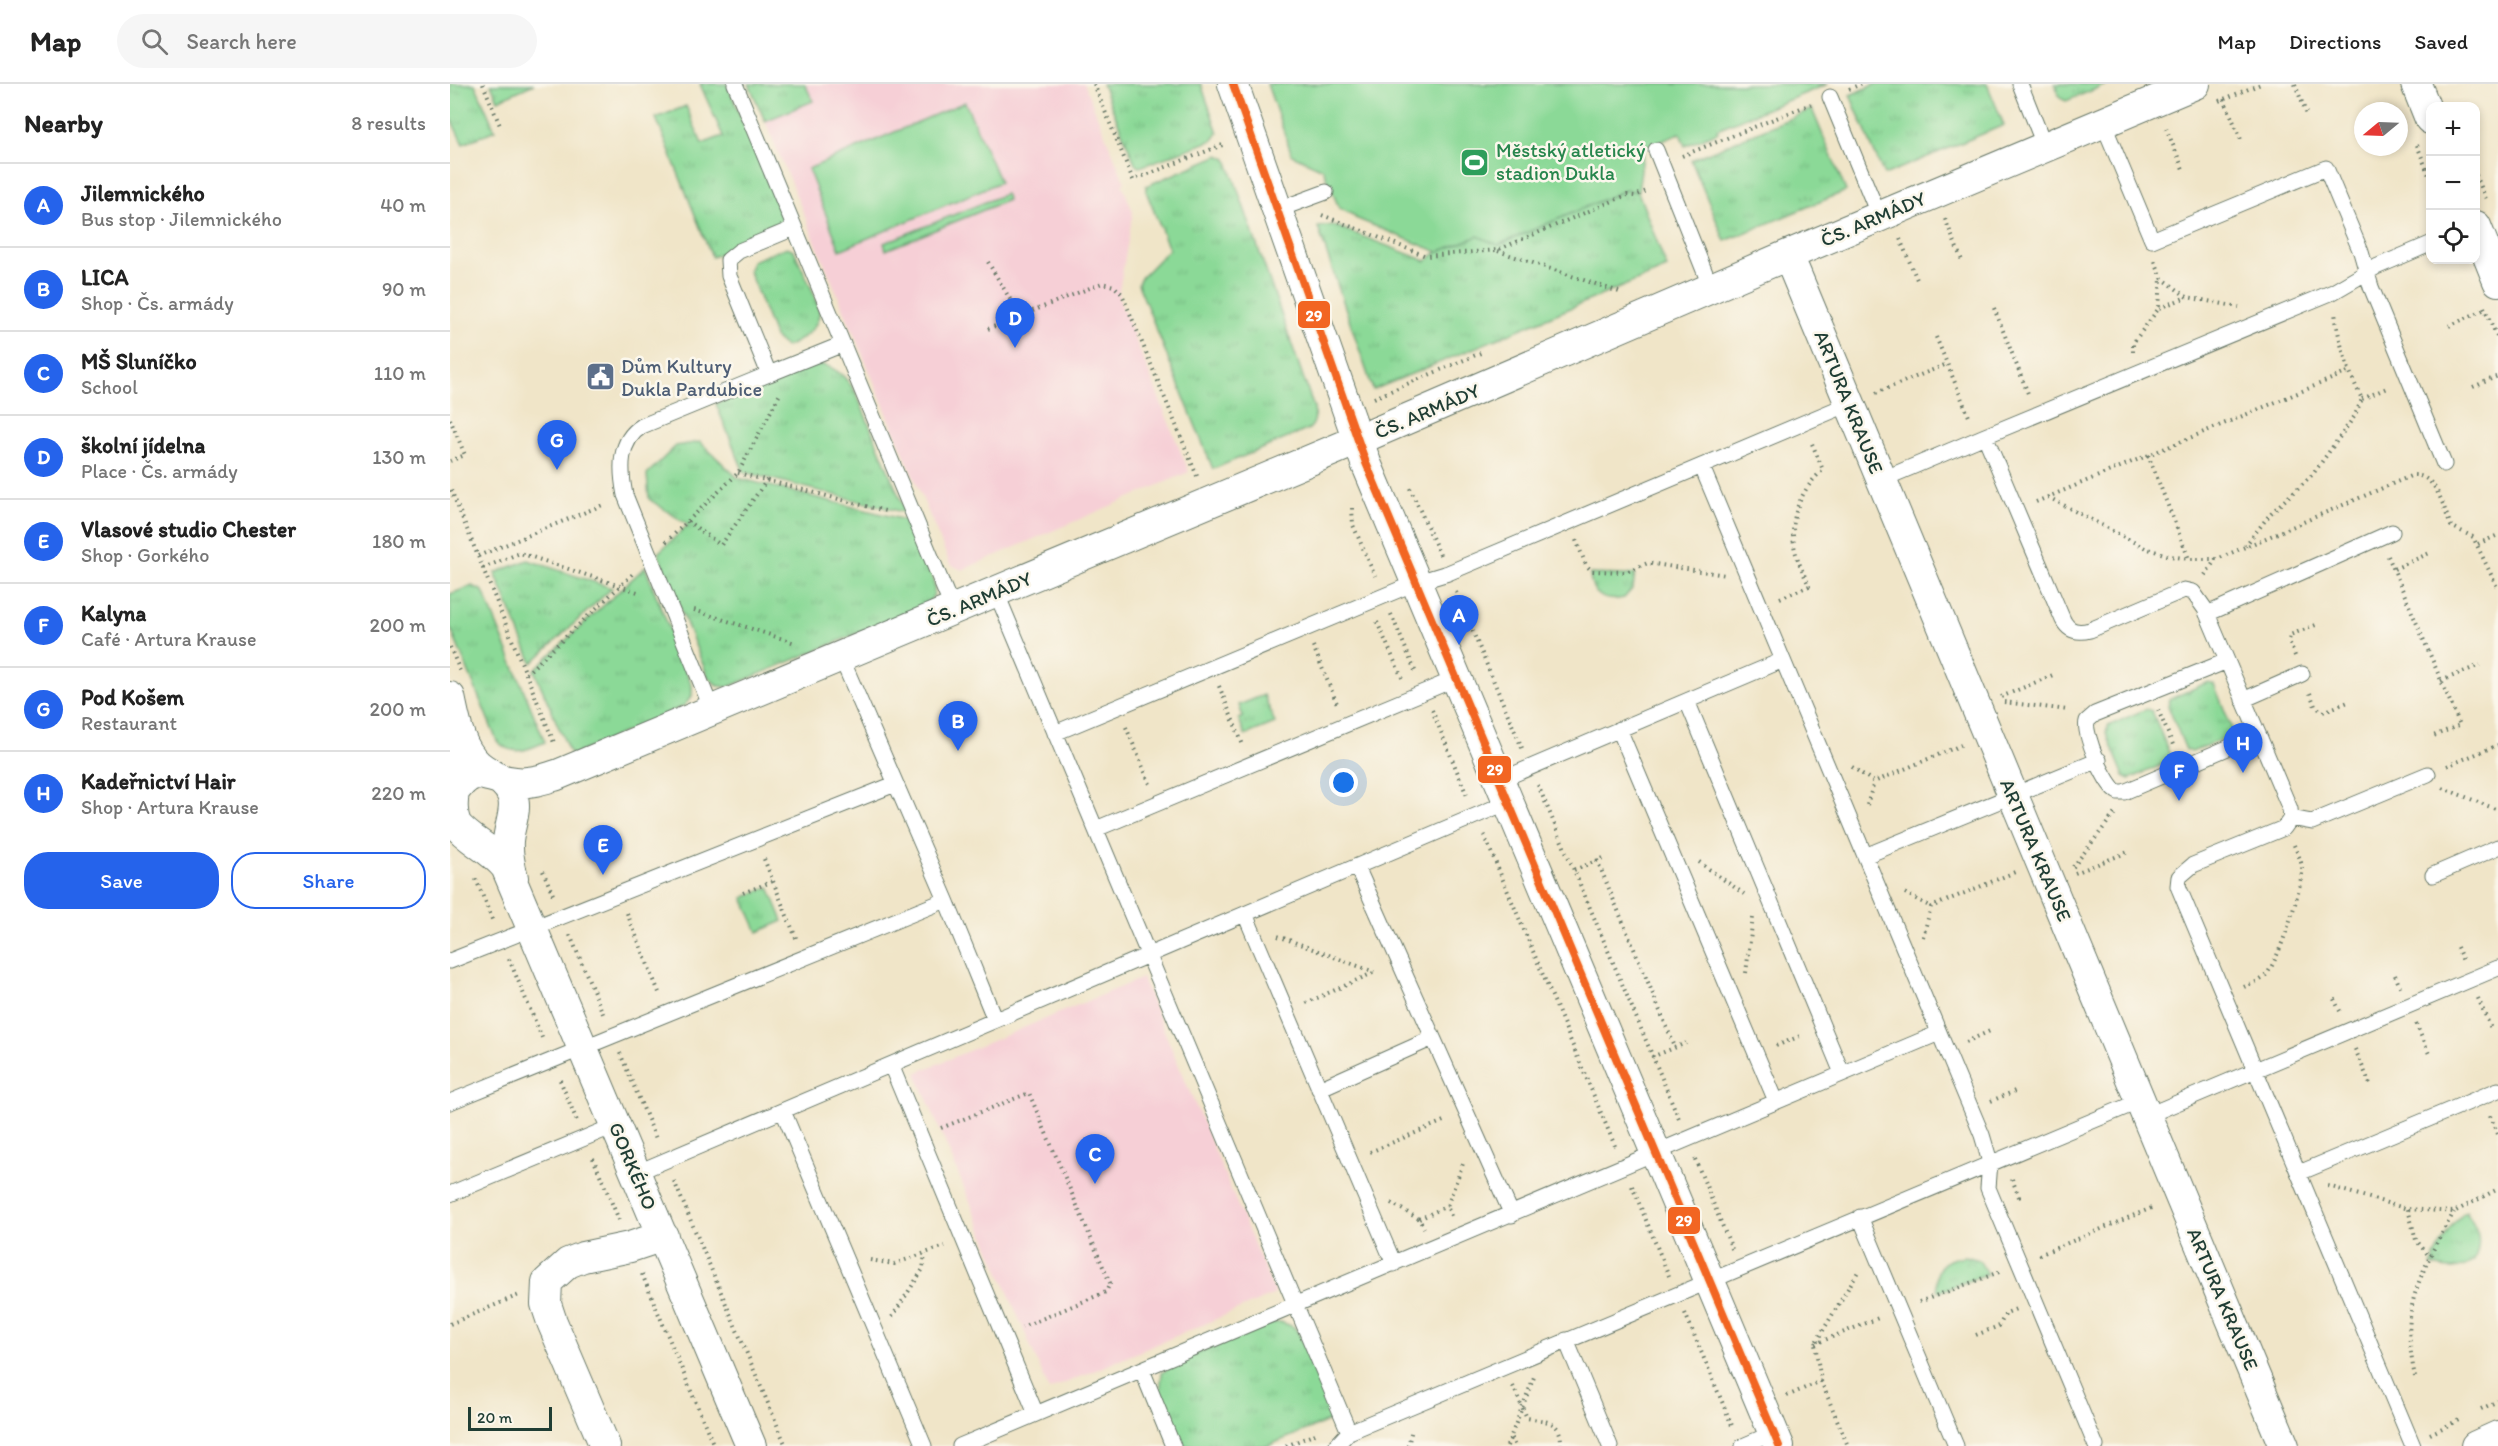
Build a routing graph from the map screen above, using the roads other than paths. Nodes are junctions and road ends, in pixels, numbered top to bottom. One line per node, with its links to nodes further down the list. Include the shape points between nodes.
1 (735, 84): 14 (lane)
2 (1233, 84): 12 (street)
3 (2019, 84): 9 (lane)
4 (2195, 84): 8 (street, ČS. ARMÁDY)
5 (2416, 84): 7 (street)
6 (1830, 97): 13 (lane)
7 (2426, 109)
8 (2103, 123): 9 (street, ČS. ARMÁDY); 18 (lane, via 2152,240 2326,168)
9 (2045, 147): 13 (street, ČS. ARMÁDY)
10 (1659, 157): 20 (lane)
11 (1326, 192): 12 (lane)
12 (1289, 206): 24 (street)
13 (1889, 226): 17 (street, ČS. ARMÁDY)
14 (794, 228): 21 (lane); 22 (lane, via 739,251 728,260 729,276)
15 (2480, 238): 19 (street)
16 (2426, 246): 18 (lane)
17 (1788, 255): 20 (street, ČS. ARMÁDY); 23 (street, ARTURA KRAUSE)
18 (2367, 272): 25 (lane, via 2333,292); 26 (lane)
19 (2498, 281)
20 (1711, 288): 24 (street, ČS. ARMÁDY)
21 (843, 344): 22 (lane); 32 (lane)
22 (769, 375): 42 (lane, via 642,426 632,432 621,461 625,495)
23 (1851, 403): 27 (lane); 28 (street, ARTURA KRAUSE)
24 (1370, 435): 30 (street); 31 (street, ČS. ARMÁDY)
25 (1981, 437): 28 (lane); 33 (lane, via 2066,624 2074,632 2090,630 2184,590 2193,592)
26 (2444, 464)
27 (1702, 467): 30 (lane, via 1448,573); 35 (lane)
28 (1881, 480): 53 (street, ARTURA KRAUSE)
29 (2386, 535): 33 (lane)
30 (1415, 583): 38 (street); 44 (lane)
31 (996, 592): 32 (street, ČS. ARMÁDY); 44 (lane)
32 (953, 610): 34 (street, ČS. ARMÁDY)
33 (2207, 614): 36 (lane)
34 (841, 657): 42 (street, ČS. ARMÁDY); 51 (lane)
35 (1783, 660): 41 (lane); 60 (lane)
36 (2227, 661): 40 (lane); 47 (lane, via 2091,717 2085,726)
37 (2302, 674): 40 (lane)
38 (1455, 679): 52 (street); 57 (lane)
39 (456, 687): 50 (street, GORKÉHO, via 466,749 477,764)
40 (2243, 700): 45 (lane)
41 (1687, 701): 43 (lane); 76 (lane)
42 (712, 710): 48 (street, ČS. ARMÁDY)
43 (1619, 729): 52 (lane, via 1530,768); 80 (lane)
44 (1055, 733): 57 (lane)
45 (2258, 735): 47 (lane, via 2124,792 2108,785); 56 (lane, via 2290,809)
46 (450, 747): 54 (street, GORKÉHO, via 455,769)
47 (2098, 760): 53 (lane)
48 (552, 763): 50 (street, ČS. ARMÁDY, via 537,781 516,782); 55 (street, ČS. ARMÁDY)
49 (2428, 774): 56 (lane, via 2312,822)
50 (495, 776): 54 (street, ČS. ARMÁDY, via 471,776); 55 (street, GORKÉHO, via 512,793)
51 (895, 784): 64 (lane); 66 (lane)
52 (1503, 791): 61 (lane, via 1476,816); 84 (street)
53 (2013, 794): 60 (lane); 81 (street, ARTURA KRAUSE)
54 (451, 795): 58 (street, GORKÉHO, via 453,818 463,831)
55 (512, 818): 58 (street, ČS. ARMÁDY, via 495,835); 63 (street, GORKÉHO, via 508,856)
56 (2289, 822): 75 (lane, via 2193,865 2179,877 2181,896)
57 (1096, 829): 67 (lane)
58 (460, 833): 63 (street, GORKÉHO, via 501,860)
59 (2498, 847): 62 (lane)
60 (1865, 856): 71 (lane)
61 (1357, 867): 65 (lane); 72 (lane)
62 (2433, 875)
63 (515, 887): 66 (street, GORKÉHO)
64 (946, 900): 70 (lane); 73 (lane)
65 (1247, 920): 67 (lane); 77 (lane)
66 (532, 926): 68 (lane); 73 (street, GORKÉHO)
67 (1148, 955): 70 (lane); 94 (lane)
68 (450, 961)
69 (2498, 968): 75 (lane)
70 (995, 1020): 74 (lane)
71 (1939, 1033): 76 (lane); 85 (lane)
72 (1433, 1038): 77 (lane); 89 (lane)
73 (582, 1046): 79 (lane); 83 (street, GORKÉHO)
74 (891, 1065): 82 (lane); 97 (lane)
75 (2255, 1069): 81 (lane); 87 (lane)
76 (1842, 1073): 80 (lane)
77 (1319, 1089): 92 (lane)
78 (2498, 1090): 87 (lane)
79 (450, 1101)
80 (1776, 1101): 84 (lane)
81 (2143, 1108): 85 (lane); 112 (street, ARTURA KRAUSE)
82 (783, 1111): 86 (lane); 105 (lane)
83 (616, 1125): 86 (street, GORKÉHO); 88 (lane)
84 (1655, 1152): 89 (lane); 93 (street)
85 (1990, 1162): 90 (lane); 111 (lane, via 1988,1188)
86 (636, 1173): 91 (street, GORKÉHO)
87 (2300, 1175): 102 (lane)
88 (450, 1194)
89 (1512, 1215): 92 (lane)
90 (1860, 1217): 93 (lane); 110 (lane)
91 (663, 1236): 103 (street, via 568,1263 547,1282 546,1304 552,1322); 104 (street, GORKÉHO)
92 (1394, 1264): 94 (lane)
93 (1709, 1280): 95 (lane); 100 (street)
94 (1296, 1305): 96 (lane); 98 (lane)
95 (1566, 1340): 98 (lane); 109 (lane)
96 (1142, 1370): 97 (lane); 107 (lane)
97 (1036, 1414): 106 (lane)
98 (1347, 1427): 108 (lane)
99 (2498, 1436): 113 (street)
100 (1776, 1439): 101 (lane)
101 (1740, 1441)
102 (2412, 1444)
103 (605, 1446)
104 (751, 1446)
105 (924, 1446)
106 (960, 1446)
107 (1173, 1446)
108 (1336, 1446)
109 (1610, 1446)
110 (1956, 1446)
111 (2096, 1446)
112 (2284, 1446)
113 (2476, 1446)

